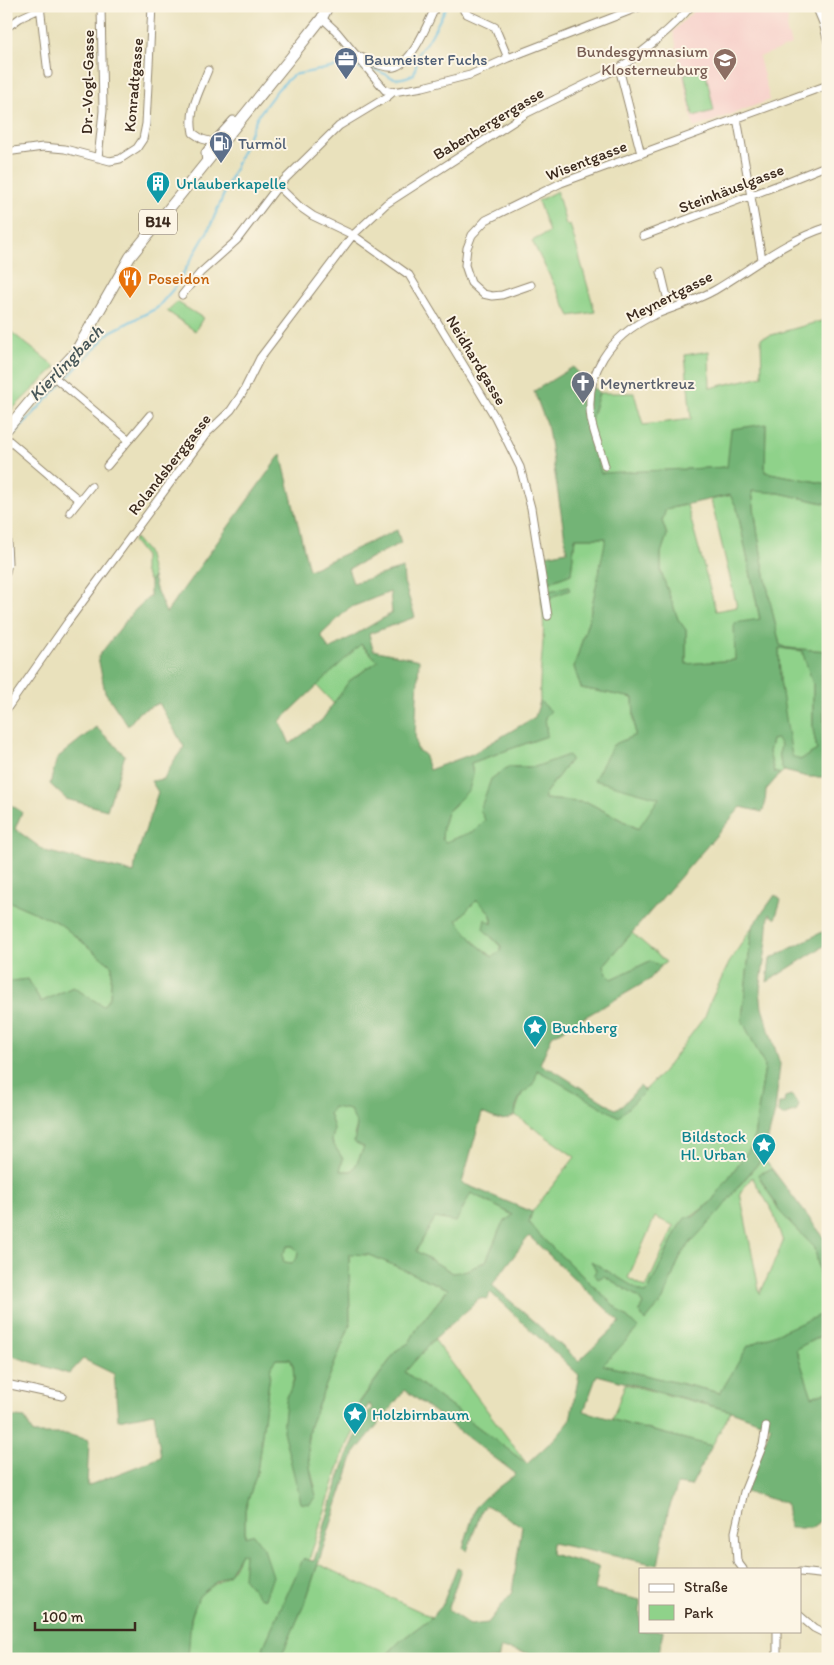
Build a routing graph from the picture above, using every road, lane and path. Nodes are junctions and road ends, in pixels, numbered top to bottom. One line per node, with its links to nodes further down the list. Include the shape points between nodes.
1 (101, 6): 26 (street, Dr.-Vogl-Gasse, via 103,111)
2 (152, 6): 26 (street, Konradtgasse, via 143,139 137,148 120,159)
3 (328, 6): 11 (main road, B14)
4 (436, 6): 14 (street, via 418,44 406,60 395,67 384,66)
5 (463, 6): 15 (street, via 467,14 495,27)
6 (642, 6): 15 (street)
7 (691, 6): 16 (street, Babenbergergasse)
8 (816, 6): 10 (street)
9 (42, 7): 12 (street); 18 (street)
10 (824, 15): 13 (street)
11 (322, 18): 14 (street); 22 (main road, B14)
12 (6, 28)
13 (828, 42)
14 (356, 54): 20 (street, via 385,90)
15 (508, 58): 20 (street, via 470,75)
16 (619, 68): 25 (street); 32 (street, Babenbergergasse, via 527,112 386,204)
17 (208, 70): 23 (street, via 196,98 191,122 197,137)
18 (48, 74)
19 (828, 85): 21 (street, Wisentgasse)
20 (393, 92): 29 (street, via 339,126)
21 (738, 118): 25 (street, Wisentgasse); 30 (street)
22 (240, 121): 23 (street, via 233,120); 27 (main road, B14)
23 (214, 142): 27 (street, via 205,152)
24 (6, 152): 26 (street, Konradtgasse, via 43,147)
25 (640, 154): 36 (street, Wisentgasse, via 561,183 486,220 475,230 469,241 465,265 475,288 492,296)
26 (98, 158)
27 (206, 163): 39 (main road, B14, via 130,257 75,353)
28 (828, 165): 30 (street, Steinhäuslgasse)
29 (278, 186): 32 (street, Neidhardgasse, via 313,216); 37 (street, via 237,240)
30 (752, 196): 33 (street, Steinhäuslgasse); 34 (street)
31 (828, 227): 34 (street, Meynertgasse)
32 (353, 236): 51 (street, Neidhardgasse, via 409,275 500,426 520,467 532,508); 52 (street, Rolandsberggasse, via 260,358 231,410 207,433)
33 (643, 236)
34 (762, 258): 38 (street, Meynertgasse, via 713,291)
35 (661, 272): 38 (street)
36 (531, 285)
37 (182, 295)
38 (670, 308): 45 (street, Meynertgasse, via 634,326 613,345 596,369 591,383 591,420)
39 (55, 378): 41 (main road, B14); 43 (street)
40 (150, 416): 43 (street)
41 (6, 430)
42 (8, 440): 47 (street)
43 (129, 440): 44 (street)
44 (108, 466)
45 (605, 466)
46 (90, 486): 47 (street)
47 (79, 500): 48 (street)
48 (70, 512)
49 (6, 523): 50 (street)
50 (6, 572)
51 (548, 616)
52 (6, 710)
53 (6, 1384): 54 (street)
54 (62, 1396)
55 (766, 1426): 56 (street, via 763,1445 744,1492 736,1532 737,1561)
56 (742, 1568)
57 (802, 1572): 58 (street)
58 (828, 1575)
59 (802, 1618): 61 (street)
60 (777, 1632): 62 (street)
61 (828, 1635)
62 (777, 1659)

